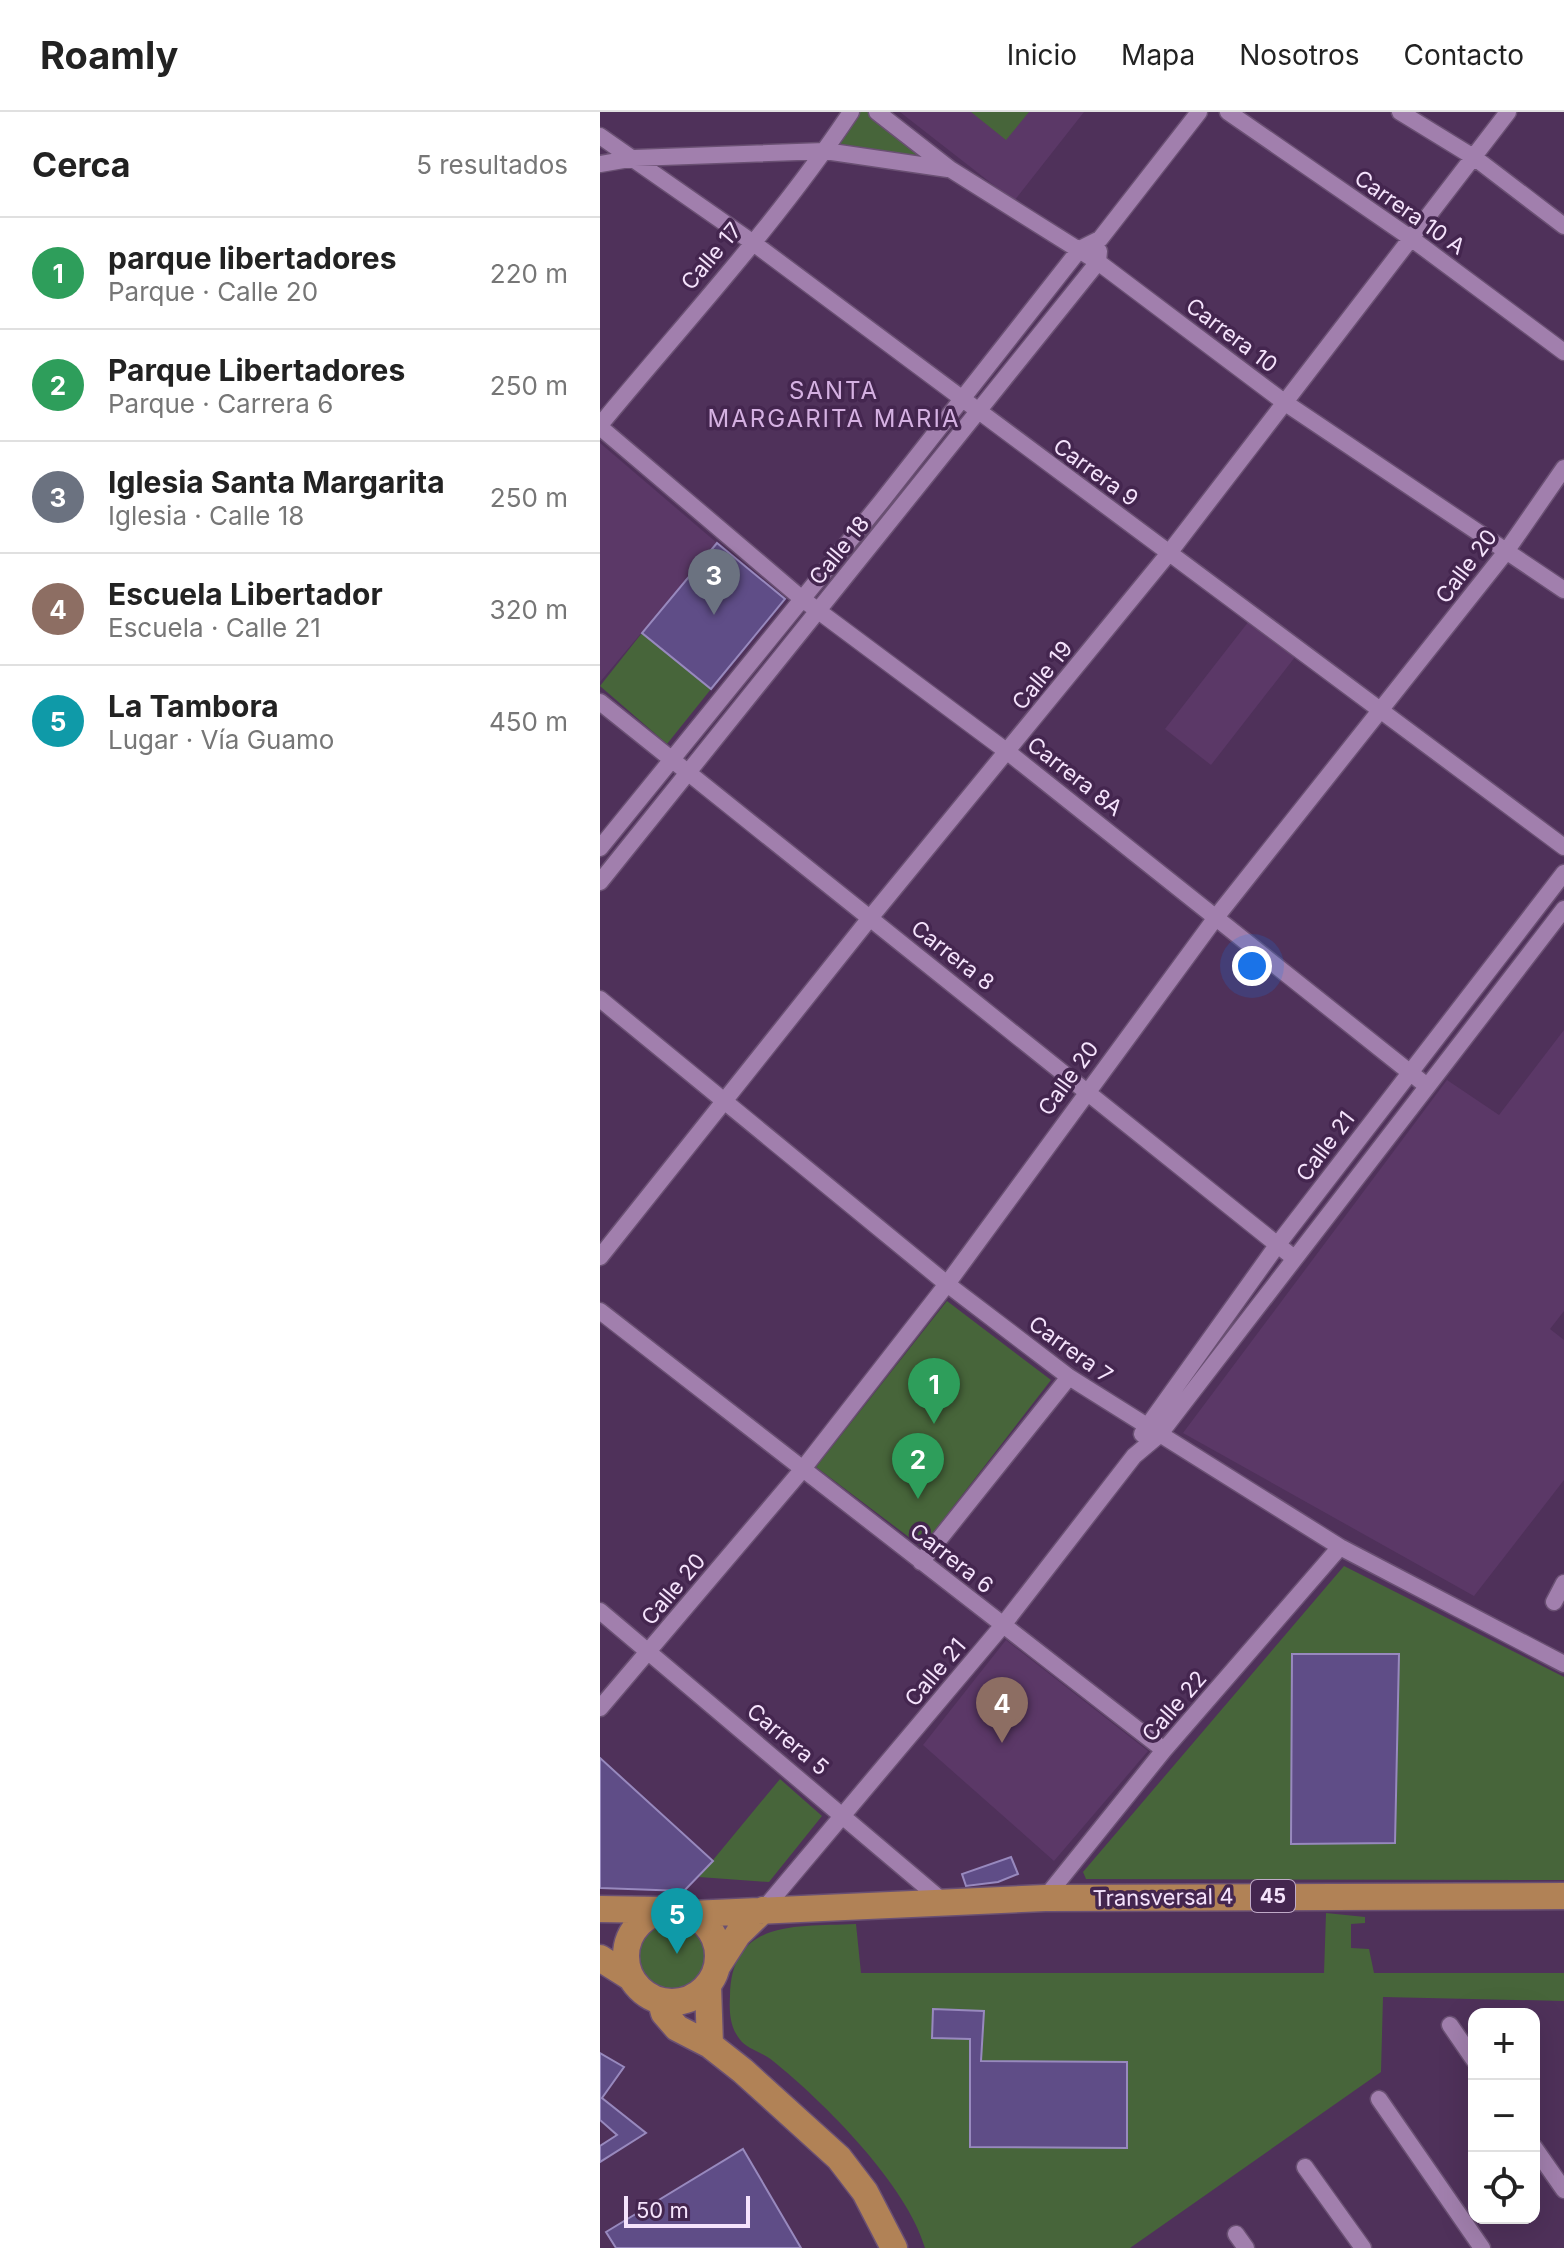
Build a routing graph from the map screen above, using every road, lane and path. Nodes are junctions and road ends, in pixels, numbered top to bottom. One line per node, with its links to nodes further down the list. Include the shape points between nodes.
1 (851, 112): 8 (street, Calle 17)
2 (877, 112): 12 (street, Carrera 10)
3 (1199, 112): 14 (street, Calle 18)
4 (1228, 112): 15 (street, Carrera 10 A)
5 (1400, 112): 10 (street)
6 (1508, 112): 10 (street, Calle 19)
7 (600, 136): 9 (street, Carrera 9)
8 (825, 151): 9 (street); 12 (street); 16 (street, Calle 17)
9 (635, 158): 11 (street); 16 (street, Carrera 9)
10 (1475, 158): 13 (street); 15 (street, Calle 19)
11 (600, 164)
12 (950, 169): 17 (street, Carrera 10)
13 (1564, 226)
14 (1100, 239): 17 (street, Calle 18); 18 (street)
15 (1412, 239): 19 (street, Carrera 10 A); 21 (street, Calle 19)
16 (752, 242): 20 (street, Carrera 9); 23 (street, Calle 17)
17 (1080, 249): 18 (street, Carrera 10); 20 (street, Calle 18)
18 (1098, 262): 21 (street, Carrera 10); 22 (street, Calle 18)
19 (1564, 352)
20 (960, 400): 22 (street, Carrera 9); 25 (street, Calle 18)
21 (1284, 402): 27 (street, Calle 19); 28 (street, Carrera 10)
22 (977, 413): 26 (street, Calle 18); 27 (street, Carrera 9)
23 (600, 426): 30 (street, Carrera 8A)
24 (1564, 468): 28 (street, Calle 20)
25 (881, 502): 26 (street); 30 (street, Calle 18)
26 (896, 514): 31 (street, Calle 18)
27 (1169, 553): 35 (street, Carrera 9); 36 (street, Calle 19)
28 (1505, 553): 29 (street, Carrera 10); 35 (street, Calle 20)
29 (1564, 590)
30 (801, 598): 31 (street, Carrera 8A); 32 (street, Calle 18)
31 (818, 611): 33 (street, Calle 18); 36 (street, Carrera 8A)
32 (734, 681): 33 (street); 37 (street, Calle 18)
33 (750, 694): 38 (street, Calle 18)
34 (600, 702): 37 (street, Carrera 8)
35 (1383, 710): 39 (street, Carrera 9); 45 (street, Calle 20)
36 (1009, 753): 45 (street, Carrera 8A); 46 (street, Calle 19)
37 (671, 760): 38 (street, Carrera 8); 40 (street, Calle 18)
38 (687, 773): 41 (street, Calle 18); 46 (street, Carrera 8)
39 (1564, 847)
40 (600, 848)
41 (606, 862): 43 (street, Calle 18)
42 (1564, 873): 48 (street, Calle 21)
43 (600, 882)
44 (1564, 909): 49 (street, Calle 21)
45 (1217, 916): 48 (street, Carrera 8A); 50 (street, Calle 20)
46 (870, 918): 50 (street, Carrera 8); 51 (street, Calle 19)
47 (600, 999): 51 (street, Carrera 7)
48 (1409, 1072): 49 (street, Carrera 8A); 52 (street, Calle 21)
49 (1427, 1086): 54 (street, Calle 21)
50 (1087, 1089): 52 (street, Carrera 8); 55 (street, Calle 20)
51 (724, 1099): 53 (street, Calle 19); 55 (street, Carrera 7)
52 (1278, 1244): 54 (street, Carrera 8); 58 (street, Calle 21)
53 (600, 1257)
54 (1294, 1258): 58 (street, Calle 21)
55 (947, 1284): 57 (street, Carrera 7); 59 (street, Calle 20)
56 (600, 1311): 59 (street, Carrera 6)
57 (1069, 1377): 58 (street, Carrera 7); 61 (street)
58 (1152, 1431): 60 (street, Carrera 7); 65 (street, Calle 21)
59 (802, 1470): 61 (street, Carrera 6); 66 (street, Calle 20)
60 (1340, 1547): 67 (street, Carrera 7); 69 (street, Calle 22)
61 (921, 1562): 65 (street, Carrera 6)
62 (1564, 1583): 63 (street)
63 (1554, 1602)
64 (600, 1611): 66 (street, Carrera 5)
65 (1003, 1625): 69 (street, Carrera 6); 70 (street, Calle 21)
66 (649, 1651): 68 (street, Calle 20); 70 (street, Carrera 5)
67 (1564, 1664)
68 (600, 1708)
69 (1164, 1750): 72 (street, Calle 22)
70 (845, 1815): 73 (street, Carrera 5); 76 (street, Calle 21)
71 (1564, 1896): 72 (main road, Transversal 4 / 45)
72 (1045, 1898): 73 (main road, Transversal 4 / 45)
73 (945, 1903): 76 (main road, Transversal 4 / 45)
74 (600, 1909): 75 (main road, 45)
75 (664, 1910): 77 (main road, 45); 80 (main road, via 650,1915 631,1935 626,1949)
76 (763, 1910): 77 (main road, 45); 79 (main road, via 738,1934)
77 (691, 1914): 79 (main road, via 713,1935)
78 (600, 1958): 80 (main road)
79 (713, 1975): 81 (main road, via 687,2001); 83 (main road)
80 (630, 1977): 81 (main road, via 642,1992)
81 (661, 2002): 83 (main road, via 677,2028)
82 (1450, 2025): 84 (street)
83 (710, 2045): 89 (main road, via 839,2158 865,2192)
84 (1468, 2051)
85 (1379, 2099): 91 (street)
86 (1537, 2152): 88 (street)
87 (1305, 2167): 90 (street)
88 (1564, 2190)
89 (894, 2248)
90 (1363, 2248)
91 (1482, 2248)

